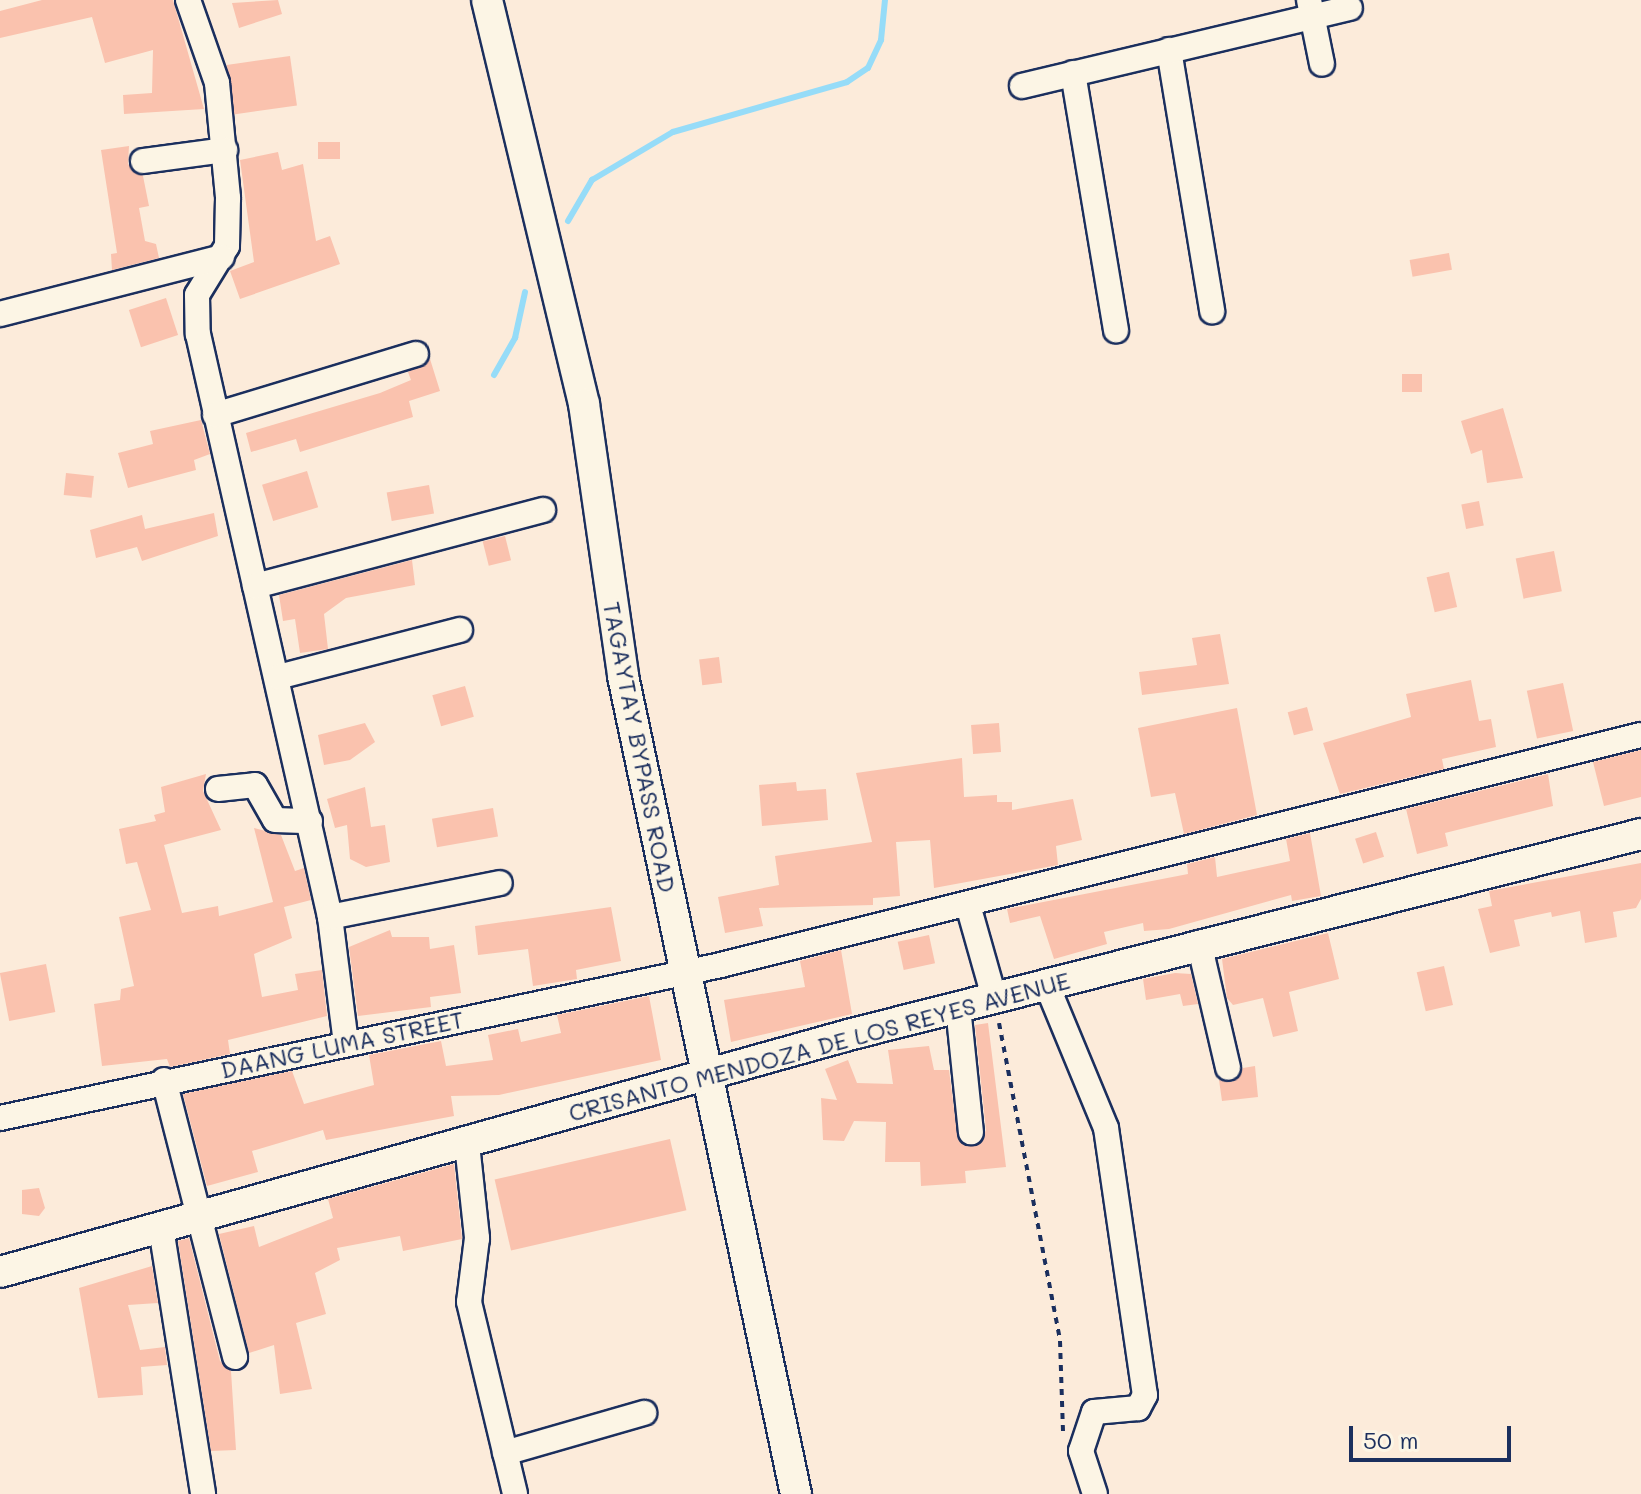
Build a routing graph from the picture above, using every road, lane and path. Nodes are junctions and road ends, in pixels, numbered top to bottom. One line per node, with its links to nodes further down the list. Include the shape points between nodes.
1 (188, 0): 9 (street, via 217,83)
2 (487, 0): 29 (main road, TAGAYTAY BYPASS ROAD, via 584,404 623,676)
3 (1310, 7): 4 (street); 5 (street); 6 (street)
4 (1350, 8)
5 (1169, 50): 7 (street); 12 (street)
6 (1322, 64)
7 (1073, 73): 8 (street); 14 (street)
8 (1022, 86)
9 (225, 150): 10 (street); 11 (street, via 229,233)
10 (143, 161)
11 (222, 257): 13 (street); 16 (street, via 199,287 195,308)
12 (1212, 311)
13 (0, 314)
14 (1116, 330)
15 (416, 354): 16 (street)
16 (215, 415): 18 (street)
17 (543, 510): 18 (street)
18 (255, 586): 20 (street)
19 (460, 630): 20 (street)
20 (278, 677): 23 (street)
21 (1641, 735): 26 (street, DAANG LUMA STREET)
22 (218, 789): 23 (street, via 255,785 275,820)
23 (310, 821): 27 (street)
24 (1641, 834): 28 (main road, CRISANTO MENDOZA DE LOS REYES AVENUE)
25 (500, 883): 27 (street)
26 (968, 905): 29 (street, DAANG LUMA STREET); 31 (street)
27 (330, 917): 33 (street)
28 (1199, 943): 30 (main road, CRISANTO MENDOZA DE LOS REYES AVENUE); 34 (street)
29 (685, 973): 33 (street, DAANG LUMA STREET); 35 (main road, TAGAYTAY BYPASS ROAD)
30 (1046, 983): 31 (main road, CRISANTO MENDOZA DE LOS REYES AVENUE); 50 (street, via 1106,1128 1145,1395 1138,1408 1094,1412 1081,1451)
31 (994, 997): 32 (main road, CRISANTO MENDOZA DE LOS REYES AVENUE); 45 (path, via 1060,1341)
32 (958, 1007): 35 (main road, CRISANTO MENDOZA DE LOS REYES AVENUE); 38 (street)
33 (346, 1043): 36 (street, DAANG LUMA STREET)
34 (1228, 1068)
35 (706, 1075): 39 (main road, CRISANTO MENDOZA DE LOS REYES AVENUE); 49 (main road, TAGAYTAY BYPASS ROAD)
36 (164, 1080): 37 (street, DAANG LUMA STREET); 40 (street)
37 (0, 1118)
38 (971, 1132)
39 (467, 1144): 40 (main road, CRISANTO MENDOZA DE LOS REYES AVENUE); 46 (street, via 477,1238 469,1302)
40 (202, 1216): 41 (main road, CRISANTO MENDOZA DE LOS REYES AVENUE); 43 (street)
41 (161, 1228): 42 (main road, CRISANTO MENDOZA DE LOS REYES AVENUE); 47 (street)
42 (0, 1272)
43 (235, 1357)
44 (644, 1413): 46 (street)
45 (1065, 1444)
46 (505, 1453): 48 (street)
47 (203, 1494)
48 (515, 1494)
49 (796, 1494)
50 (1095, 1494)

